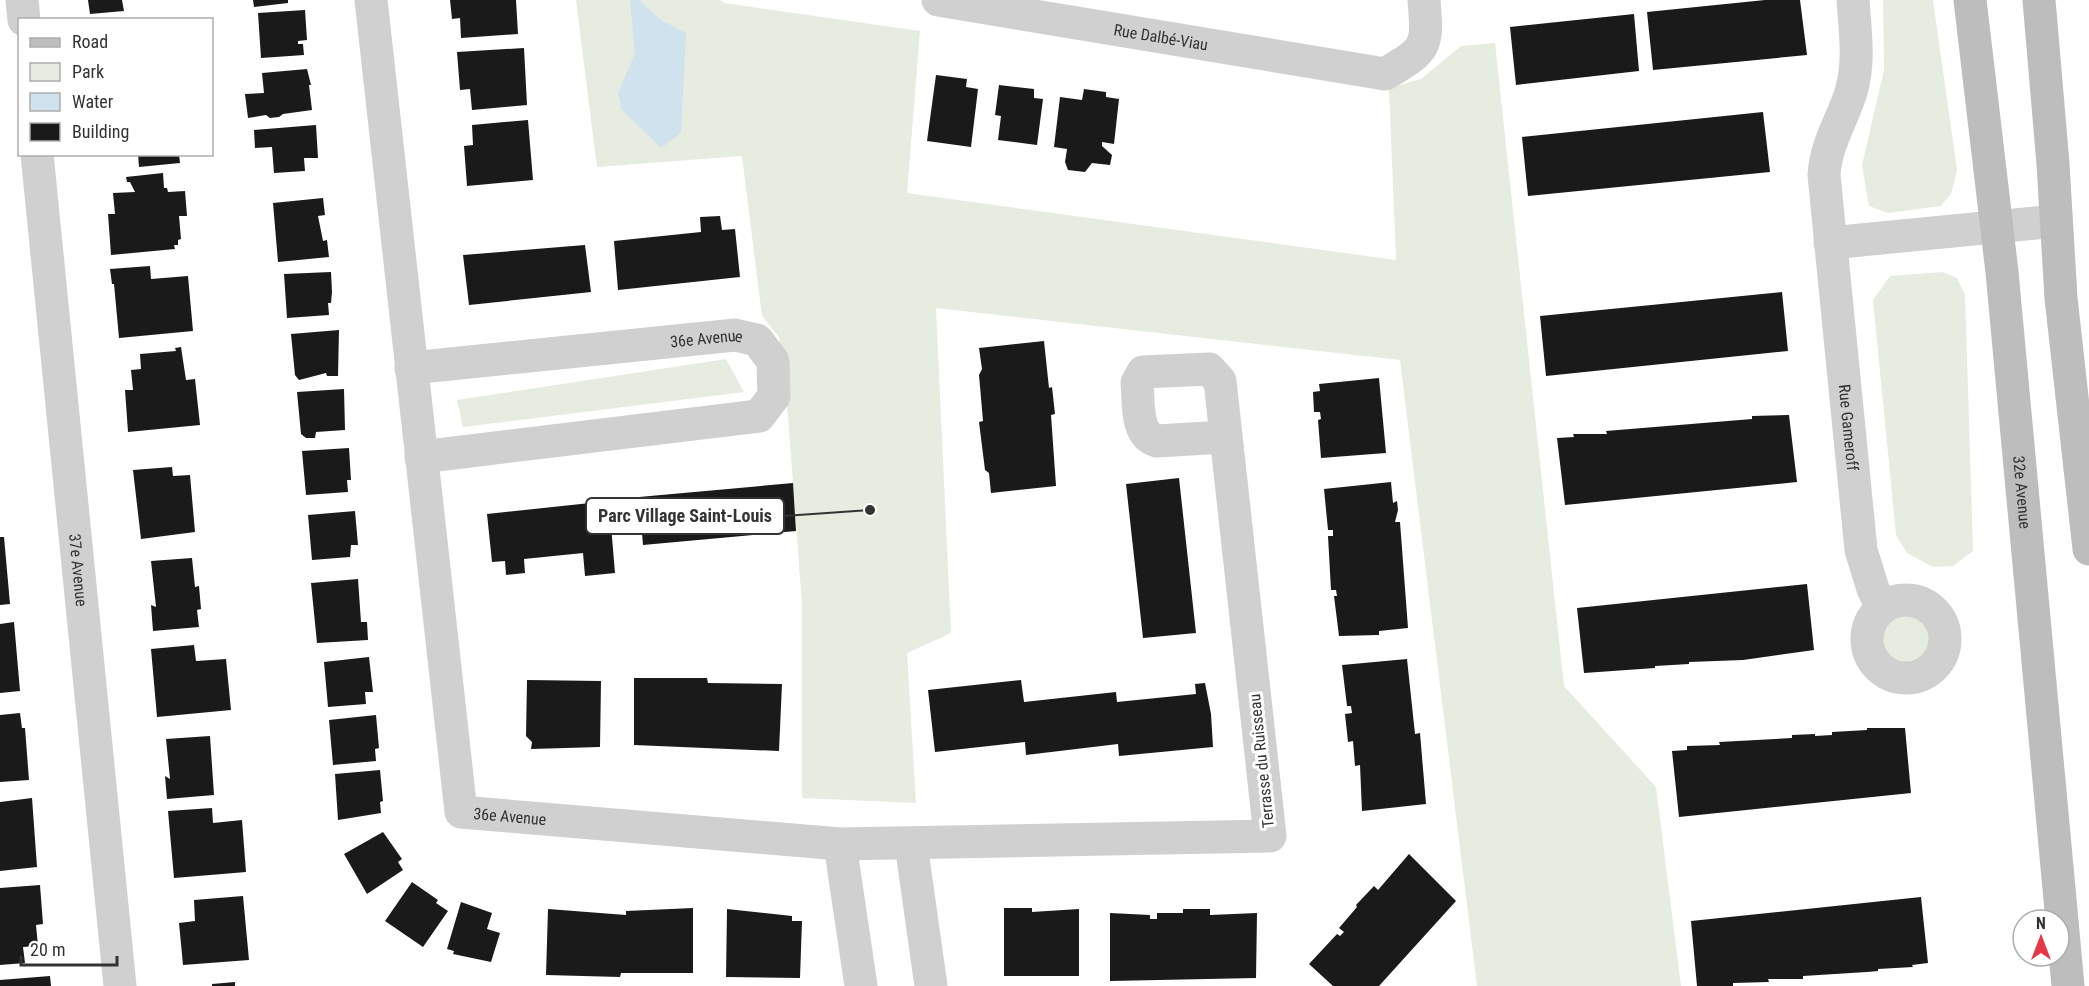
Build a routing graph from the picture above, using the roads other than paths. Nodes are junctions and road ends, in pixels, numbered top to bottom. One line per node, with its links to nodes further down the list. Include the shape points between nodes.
1 (22, 0): 8 (street)
2 (371, 0): 13 (street, 36e Avenue)
3 (938, 0): 4 (street, Rue Dalbé-Viau, via 1385,74 1417,55 1427,35)
4 (1424, 0)
5 (1853, 0): 12 (street, Rue Gameroff, via 1855,75 1825,161)
6 (1970, 0): 11 (main road, 32e Avenue)
7 (2039, 0): 10 (main road)
8 (24, 18)
9 (38, 156): 20 (street, 37e Avenue)
10 (2056, 220): 11 (street); 16 (main road)
11 (1996, 226): 12 (street); 23 (main road, 32e Avenue)
12 (1830, 243): 17 (street, Rue Gameroff, via 1861,550)
13 (411, 368): 15 (street, 36e Avenue); 15 (street, 36e Avenue, via 735,335 758,340 773,361 774,396 759,416)
14 (1225, 437): 19 (street, Terrasse du Ruisseau, via 1270,836)
15 (422, 457): 18 (street, 36e Avenue, via 461,812)
16 (2089, 549)
17 (1882, 608)
18 (840, 844): 19 (street, 36e Avenue); 21 (street)
19 (912, 844): 22 (street)
20 (120, 986)
21 (861, 986)
22 (932, 986)
23 (2068, 986)

